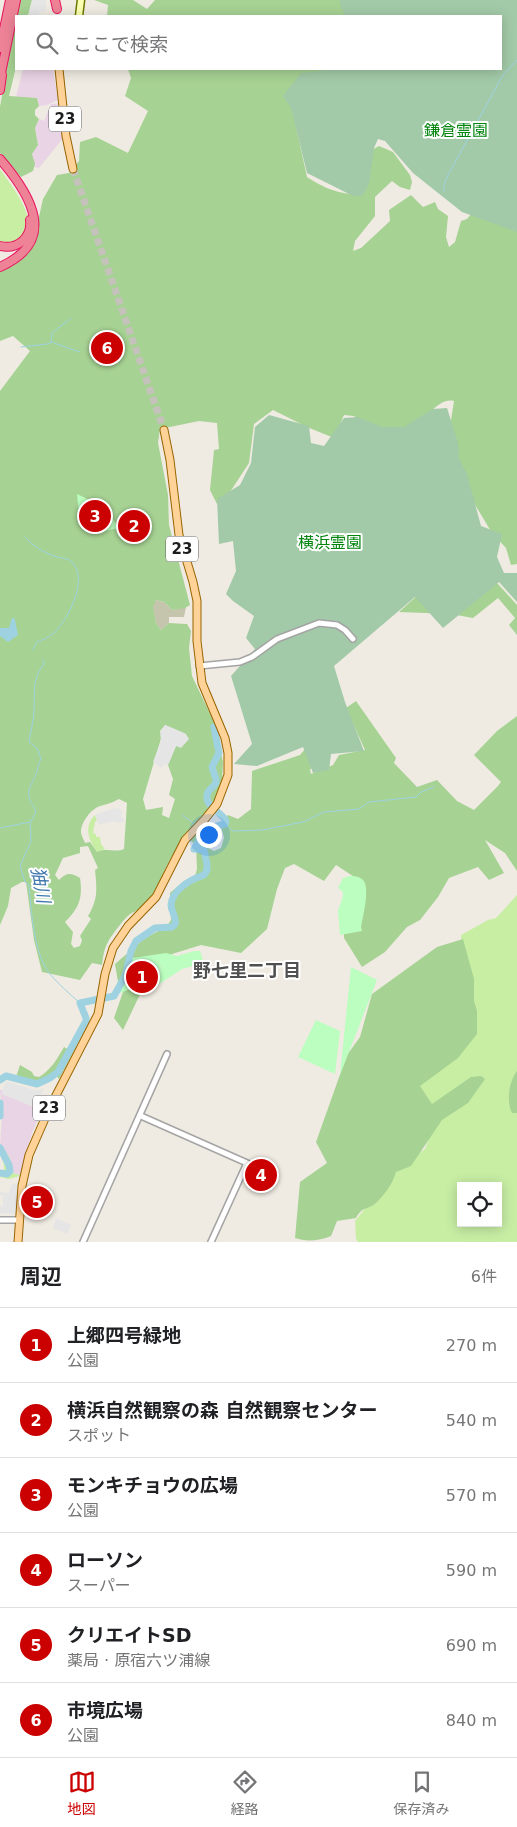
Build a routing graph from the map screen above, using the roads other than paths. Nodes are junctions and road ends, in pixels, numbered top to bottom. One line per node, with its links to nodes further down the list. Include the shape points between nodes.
1 (8, 0): 7 (highway); 8 (highway)
2 (16, 0): 9 (highway)
3 (57, 0): 5 (highway)
4 (81, 0): 6 (main road)
5 (57, 13)
6 (79, 15)
7 (0, 23)
8 (0, 48)
9 (5, 58): 11 (highway); 12 (highway)
10 (59, 70): 15 (main road, 23)
11 (0, 78)
12 (0, 90)
13 (0, 159): 17 (highway, via 27,198 35,229 27,249)
14 (0, 165): 16 (highway, via 24,201 30,224 28,234 20,244 10,248)
15 (73, 170)
16 (0, 246)
17 (0, 267)
18 (164, 430): 20 (main road, 23, via 179,535 197,601)
19 (353, 639): 20 (street, via 337,625 319,623 277,639 240,662)
20 (199, 666): 24 (main road, 23, via 202,683 228,748 228,775 216,807 185,840 156,897 128,926 109,958 101,1003 92,1028 36,1136 23,1177)
21 (167, 1054): 22 (street)
22 (141, 1116): 26 (street); 27 (street, via 247,1163)
23 (0, 1220): 24 (street)
24 (19, 1220): 25 (main road, 23)
25 (18, 1242)
26 (83, 1242)
27 (211, 1242)

